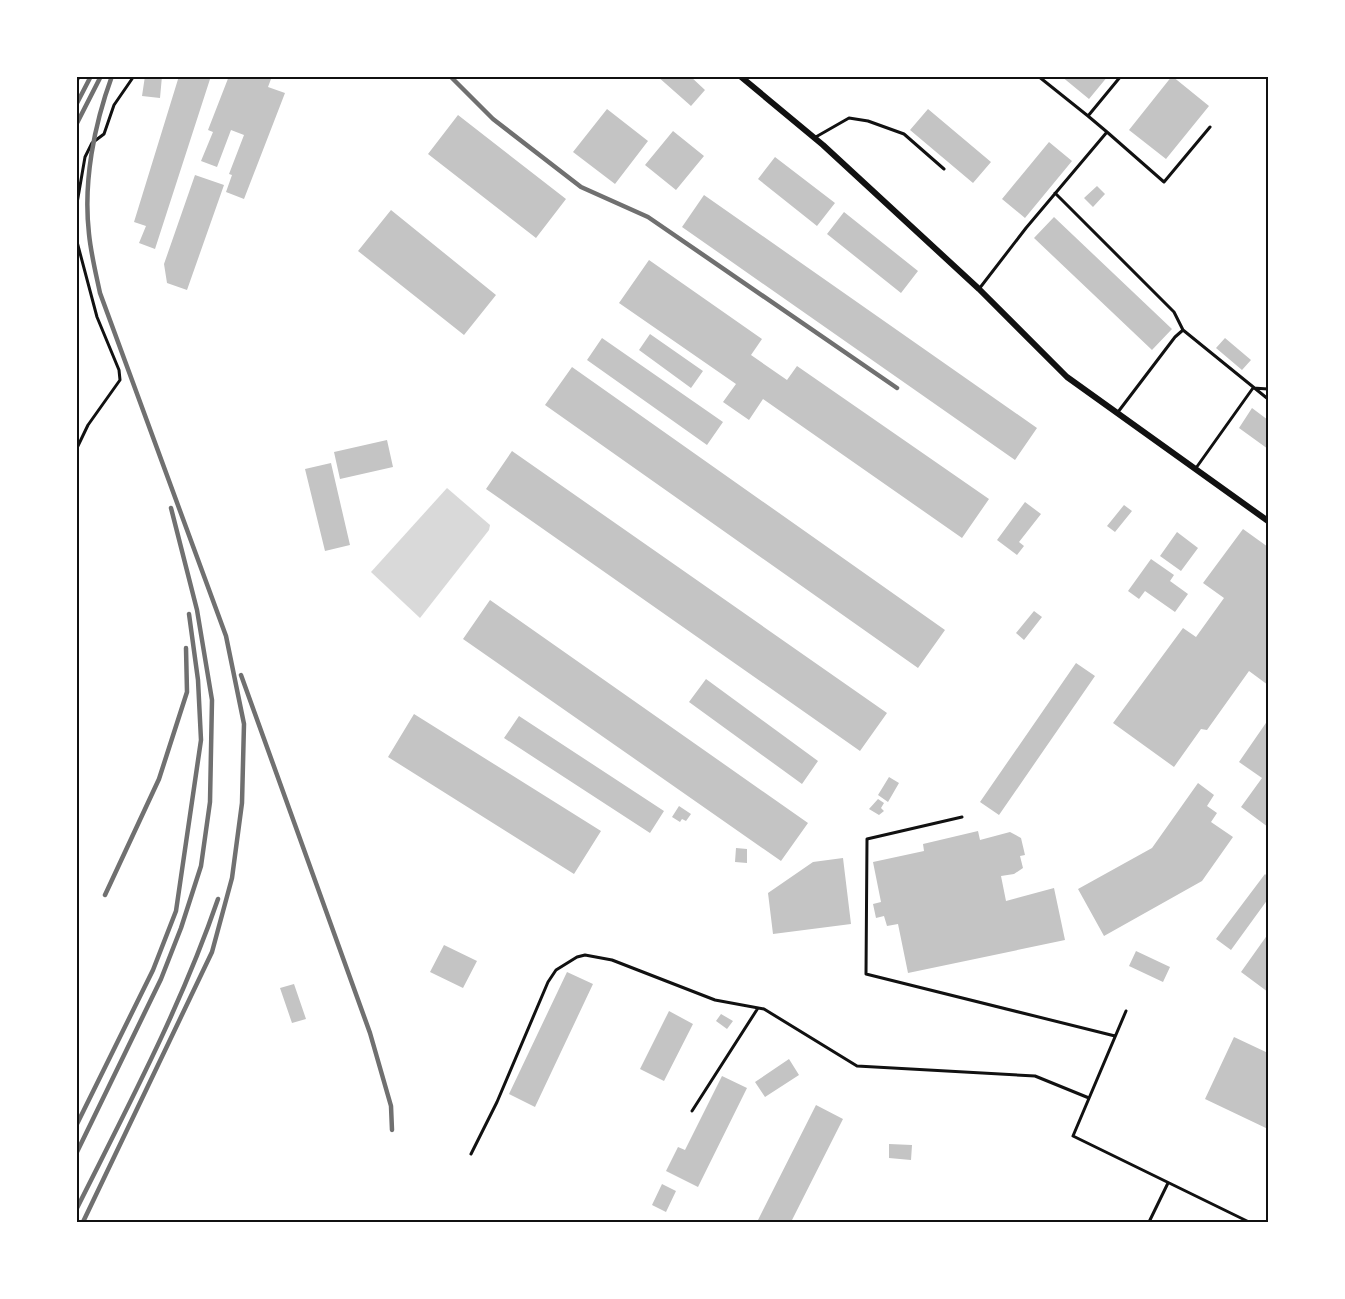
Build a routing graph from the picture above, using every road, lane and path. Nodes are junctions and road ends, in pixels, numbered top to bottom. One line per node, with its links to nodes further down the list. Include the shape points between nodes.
1 (134, 76): 12 (path, via 114,105 104,134 92,143 85,157)
2 (740, 76): 5 (street)
3 (1038, 76): 6 (lane)
4 (1121, 76): 6 (lane)
5 (751, 79): 9 (street)
6 (1088, 116): 8 (lane)
7 (1210, 128): 8 (lane, via 1164,182)
8 (1107, 132): 11 (lane)
9 (814, 138): 10 (lane, via 849,118 867,121 904,134); 15 (street)
10 (944, 168)
11 (1055, 193): 15 (lane); 16 (lane, via 1174,312)
12 (76, 210): 13 (path)
13 (76, 232)
14 (76, 238): 21 (path, via 120,380 88,425)
15 (980, 289): 20 (street, via 1067,377)
16 (1183, 330): 17 (lane); 20 (lane)
17 (1253, 388): 18 (lane); 19 (lane); 22 (lane)
18 (1269, 389)
19 (1269, 399)
20 (1117, 414): 22 (street)
21 (76, 450)
22 (1195, 470): 23 (street)
23 (1269, 521)
24 (962, 817): 27 (lane, via 867,839 866,974)
25 (758, 1008): 28 (lane, via 857,1066 1035,1076); 29 (lane); 30 (lane, via 715,1000 612,960 577,957 556,970 548,982)
26 (1126, 1011): 27 (lane)
27 (1115, 1036): 28 (lane)
28 (1089, 1098): 31 (lane, via 1073,1136)
29 (692, 1111)
30 (471, 1154)
31 (1168, 1183): 32 (lane); 33 (lane)
32 (1149, 1222)
33 (1249, 1222)

